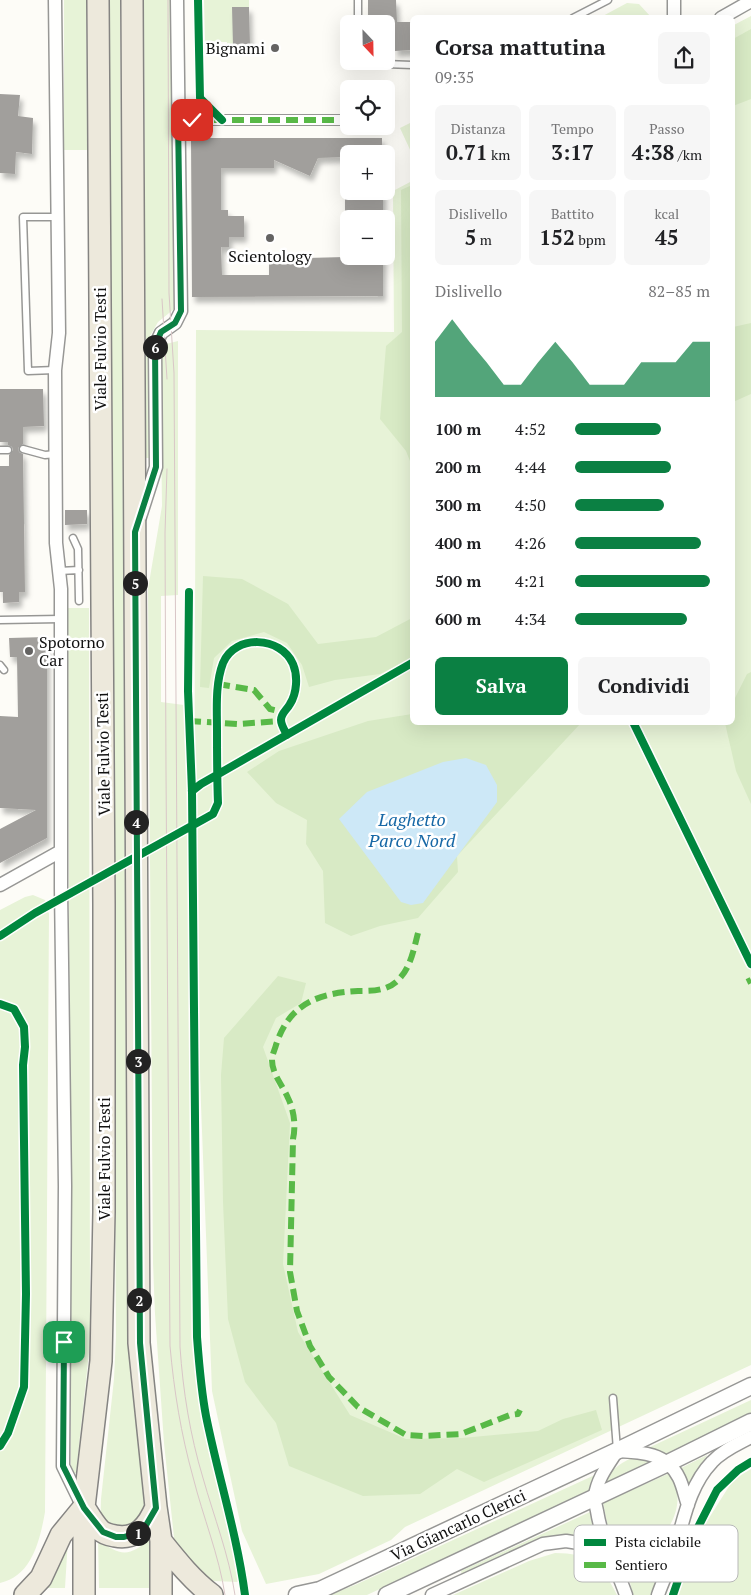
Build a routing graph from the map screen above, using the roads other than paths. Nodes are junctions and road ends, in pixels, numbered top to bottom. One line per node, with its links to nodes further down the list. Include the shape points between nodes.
1 (55, 0): 17 (street, Viale Fulvio Testi)
2 (98, 0): 40 (main road, Viale Fulvio Testi, via 104,1212 101,1361)
3 (132, 0): 23 (main road, Viale Fulvio Testi)
4 (177, 0): 15 (street, Viale Fulvio Testi)
5 (358, 0): 9 (lane)
6 (608, 0): 10 (lane)
7 (674, 0): 11 (street)
8 (751, 1): 12 (street)
9 (358, 15)
10 (579, 15)
11 (674, 15)
12 (726, 15)
13 (395, 64): 14 (lane)
14 (410, 65)
15 (178, 120): 16 (street); 23 (street, Viale Fulvio Testi, via 181,311 175,323 161,332 155,346 156,467)
16 (340, 120)
17 (58, 217): 18 (street, Viale Fulvio Testi, via 59,333); 18 (lane, via 23,217 28,371)
18 (55, 370): 22 (street, Viale Fulvio Testi)
19 (0, 450): 20 (lane)
20 (8, 450)
21 (23, 450): 22 (lane)
22 (56, 454): 26 (street, Viale Fulvio Testi)
23 (135, 532): 41 (main road, Viale Fulvio Testi, via 140,1343)
24 (73, 538): 25 (lane, via 78,549)
25 (78, 570): 26 (lane); 27 (lane)
26 (59, 571): 28 (street, Viale Fulvio Testi)
27 (79, 601)
28 (61, 619): 29 (lane); 30 (street, Viale Fulvio Testi)
29 (0, 620)
30 (61, 851): 31 (street); 40 (street, Viale Fulvio Testi, via 65,1186 63,1466)
31 (0, 885)
32 (751, 1386): 36 (street, Via Giancarlo Clerici)
33 (613, 1398): 36 (lane)
34 (751, 1422): 37 (street, Via Giancarlo Clerici)
35 (751, 1437): 39 (street, via 714,1460 699,1478)
36 (617, 1451): 37 (street, Via Giancarlo Clerici, via 650,1453); 38 (street, via 601,1475); 52 (street, Via Giancarlo Clerici, via 320,1590)
37 (668, 1463): 38 (street, Via Giancarlo Clerici); 39 (street, via 679,1478)
38 (594, 1497): 42 (street); 53 (street, Via Giancarlo Clerici)
39 (688, 1505): 43 (street)
40 (84, 1508): 41 (main road, via 103,1532 116,1537 139,1532); 48 (main road, via 62,1535 41,1578); 49 (main road, Viale Fulvio Testi)
41 (156, 1508): 44 (main road, Viale Fulvio Testi)
42 (600, 1525)
43 (681, 1525)
44 (161, 1542): 50 (main road, Viale Fulvio Testi); 51 (main road, via 181,1567)
45 (574, 1542): 54 (street, via 543,1544)
46 (621, 1582): 55 (street)
47 (663, 1582): 56 (street)
48 (25, 1595)
49 (84, 1595)
50 (161, 1595)
51 (212, 1595)
52 (298, 1595)
53 (387, 1595)
54 (432, 1595)
55 (626, 1595)
56 (658, 1595)

